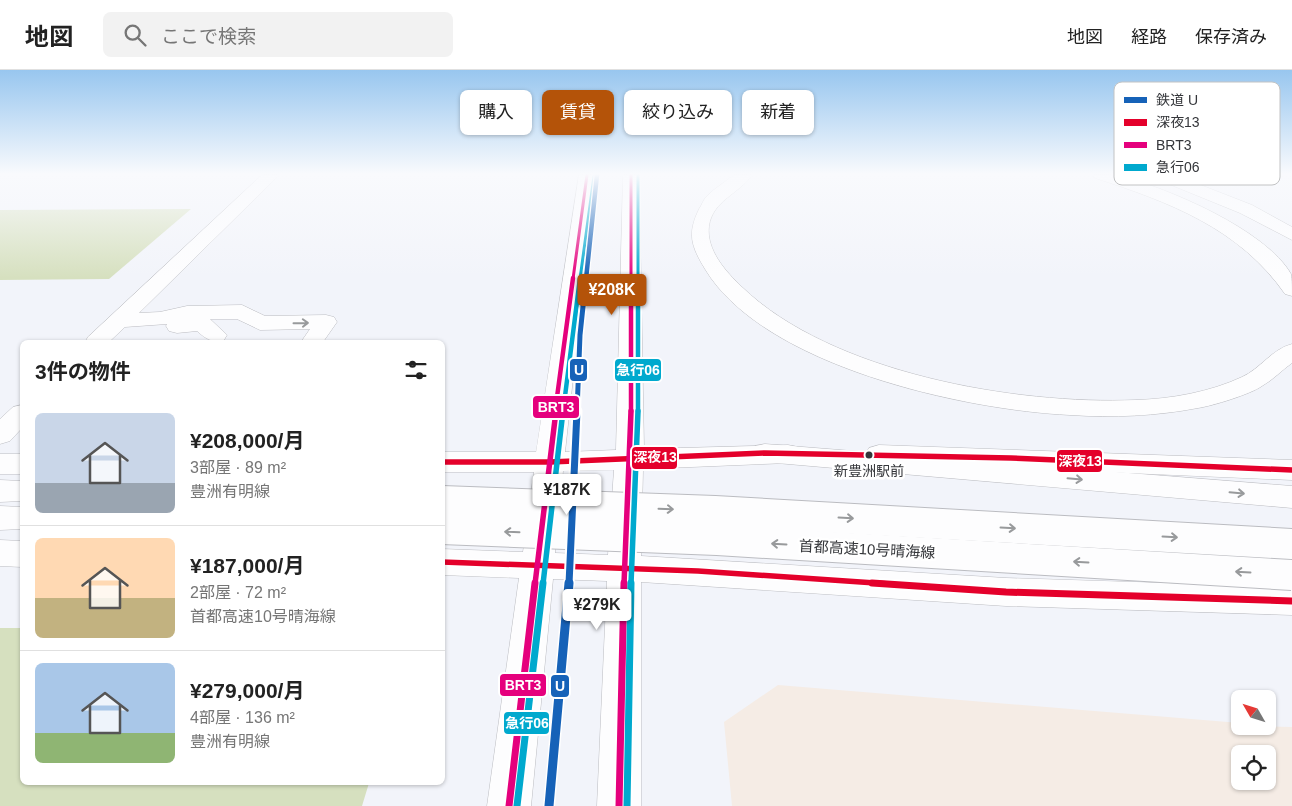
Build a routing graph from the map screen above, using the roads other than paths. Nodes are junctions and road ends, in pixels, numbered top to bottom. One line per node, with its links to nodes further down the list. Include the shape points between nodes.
1 (235, 209): 11 (main road)
2 (583, 209): 21 (main road)
3 (631, 209): 19 (main road)
4 (707, 209): 15 (main road, via 702,223 702,247 718,276 753,310 791,335 830,353 893,376 949,391 1074,408 1133,408 1183,402 1229,391 1271,371)
5 (1188, 209): 8 (main road, via 1230,231 1267,259)
6 (1247, 209): 7 (main road)
7 (1292, 234)
8 (1292, 290)
9 (160, 319): 10 (main road, via 187,313 242,312); 11 (main road); 12 (main road, via 176,326 202,324)
10 (253, 319): 12 (main road); 14 (main road, one-way to 14, via 260,323 326,322)
11 (120, 320): 13 (main road)
12 (212, 339)
13 (98, 340)
14 (313, 340)
15 (1292, 351)
16 (20, 415): 17 (main road)
17 (0, 435)
18 (765, 453): 19 (main road); 24 (main road, via 1011,458); 27 (main road, one-way to 27)
19 (628, 458): 21 (main road); 37 (main road)
20 (445, 462): 21 (main road)
21 (550, 462): 36 (main road)
22 (0, 464): 23 (main road)
23 (20, 464)
24 (1292, 470)
25 (0, 491): 26 (main road)
26 (20, 491)
27 (1292, 497)
28 (445, 501): 32 (main road, 首都高速10号晴海線, one-way to 32, bridge, via 715,511)
29 (0, 518): 30 (main road)
30 (20, 518)
31 (445, 529): 38 (main road, 首都高速10号晴海線, one-way to 31, bridge, via 717,540)
32 (1292, 544)
33 (0, 553): 34 (main road)
34 (20, 554)
35 (445, 562): 36 (main road)
36 (538, 565): 37 (main road); 40 (main road)
37 (624, 568): 39 (main road, via 698,570 1006,592); 41 (main road)
38 (1292, 575)
39 (1292, 601)
40 (509, 806)
41 (620, 806)

